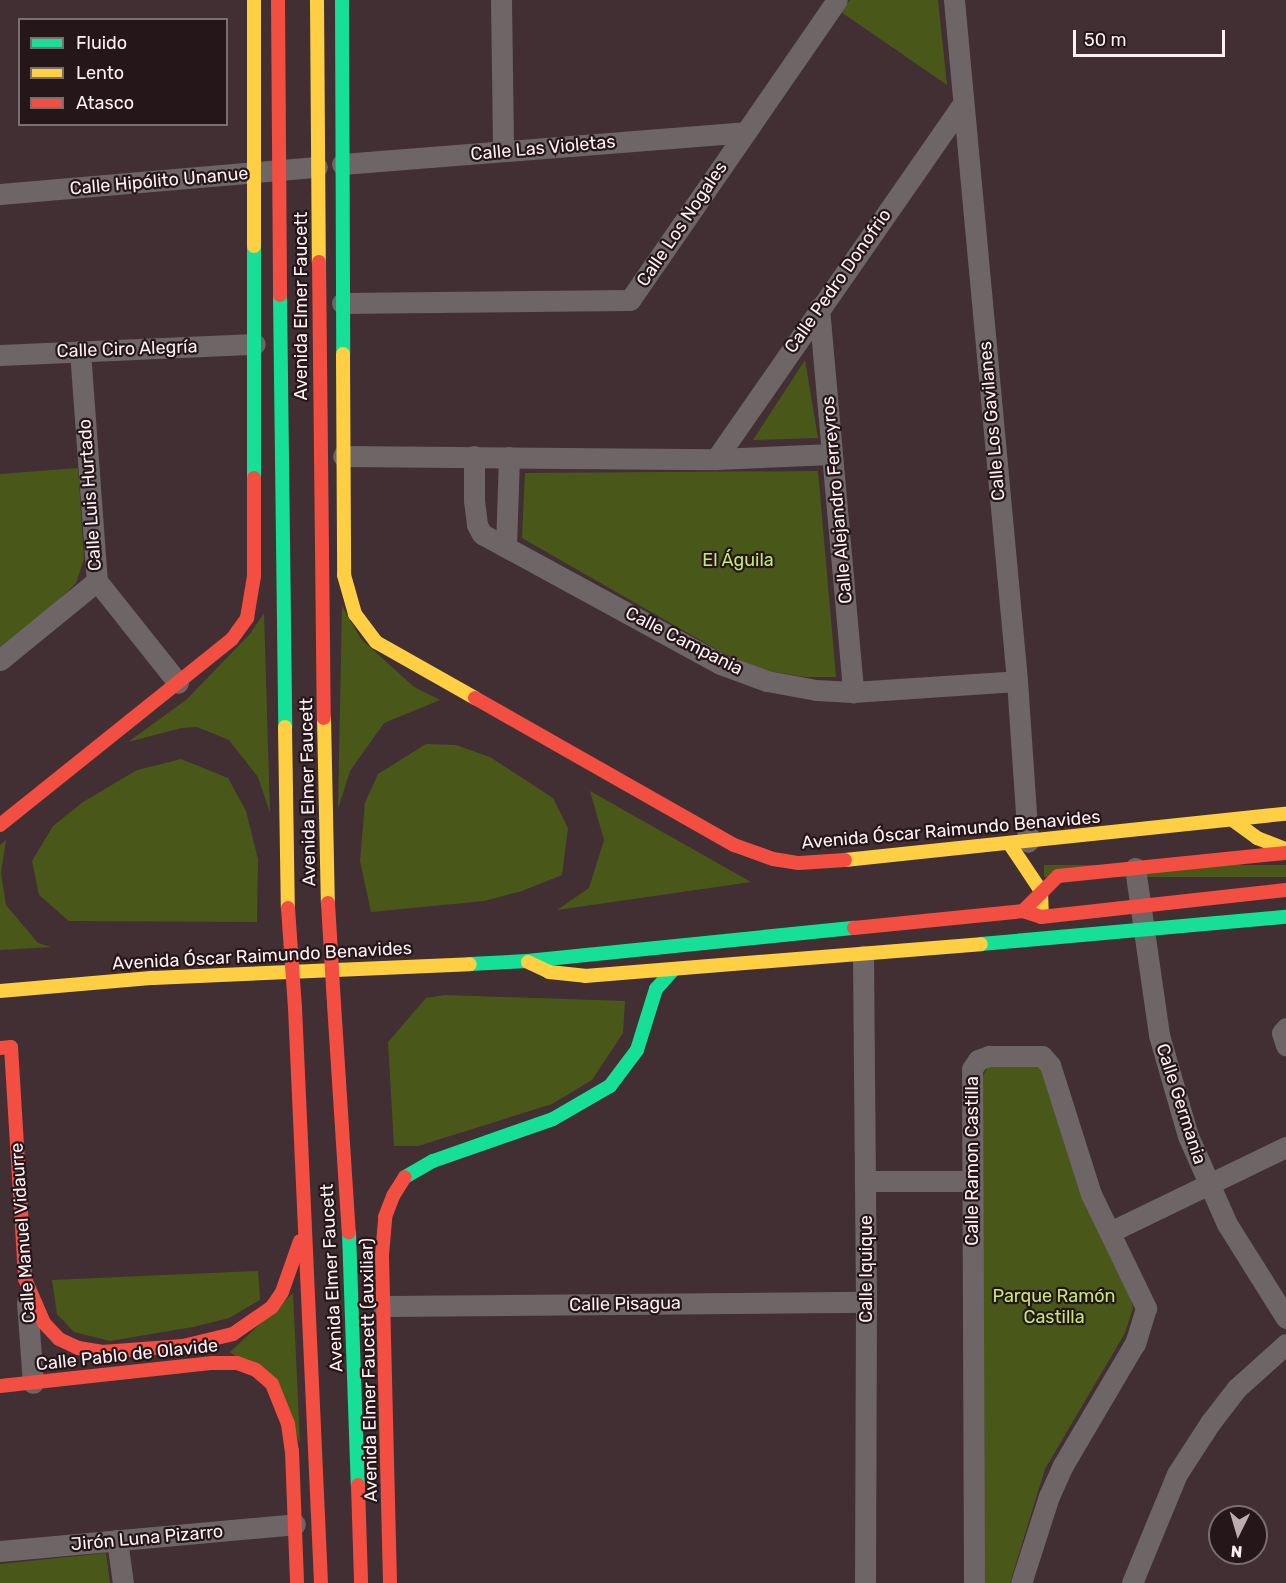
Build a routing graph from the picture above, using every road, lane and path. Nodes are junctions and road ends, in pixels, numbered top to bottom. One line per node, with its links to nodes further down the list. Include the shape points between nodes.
1 (254, 0): 15 (main road)
2 (278, 0): 14 (main road, Avenida Elmer Faucett)
3 (317, 0): 9 (main road, Avenida Elmer Faucett)
4 (342, 0): 12 (main road)
5 (501, 0): 11 (street)
6 (837, 0): 10 (street, Calle Los Nogales)
7 (954, 0): 8 (street, Calle Los Gavilanes)
8 (962, 105): 19 (street, Calle Pedro Donofrio); 31 (street, Calle Los Gavilanes)
9 (317, 106): 12 (main road); 13 (main road, Avenida Elmer Faucett)
10 (745, 132): 11 (street, Calle Las Violetas); 18 (street, Calle Los Nogales, via 630,300)
11 (503, 151): 12 (street, Calle Las Violetas)
12 (342, 164): 18 (main road)
13 (317, 167): 14 (street, Calle Hipólito Unanue); 76 (main road, Avenida Elmer Faucett, bridge, via 328,903 348,1219)
14 (280, 170): 15 (street, Calle Hipólito Unanue); 17 (main road); 61 (main road, Avenida Elmer Faucett, bridge, via 280,496 288,908)
15 (255, 172): 16 (street, Calle Hipólito Unanue); 17 (main road)
16 (0, 194)
17 (255, 231): 20 (main road)
18 (342, 303): 24 (main road)
19 (819, 308): 23 (street, Calle Alejandro Ferreyros); 27 (street, Calle Pedro Donofrio)
20 (255, 344): 21 (street, Calle Ciro Alegría); 32 (main road, via 252,600 241,630)
21 (80, 351): 22 (street, Calle Ciro Alegría); 29 (street, Calle Luis Hurtado)
22 (0, 355)
23 (832, 454): 27 (street); 33 (street, Calle Alejandro Ferreyros)
24 (343, 456): 25 (street); 37 (main road, Avenida Óscar Raimundo Benavides, via 346,588 359,621 385,648 727,842 766,858 808,862)
25 (474, 456): 26 (street); 28 (street, Calle Campania, via 477,525 482,534)
26 (509, 457): 27 (street); 28 (street)
27 (716, 459)
28 (506, 547): 33 (street, Calle Campania, via 720,664 767,681)
29 (97, 581): 30 (street); 32 (street, Calle Luis Hurtado)
30 (0, 660)
31 (1017, 681): 33 (street, Calle Campania); 37 (street, Calle Los Gavilanes)
32 (178, 683): 36 (main road)
33 (853, 692)
34 (1286, 814): 35 (main road, Avenida Óscar Raimundo Benavides)
35 (1234, 821): 37 (main road, Avenida Óscar Raimundo Benavides); 38 (main road, via 1257,838)
36 (0, 825)
37 (1018, 842): 41 (main road)
38 (1286, 851): 39 (main road)
39 (1135, 868): 41 (main road, via 1058,876); 43 (street, Calle Germania)
40 (1286, 890): 43 (main road, Avenida Óscar Raimundo Benavides)
41 (1041, 891): 44 (main road); 45 (main road)
42 (1286, 901): 47 (main road)
43 (1141, 906): 45 (main road, Avenida Óscar Raimundo Benavides); 48 (street, Calle Germania)
44 (1023, 911): 45 (main road, Avenida Óscar Raimundo Benavides); 51 (main road, Avenida Óscar Raimundo Benavides)
45 (1041, 917): 49 (main road)
46 (1286, 917): 47 (main road, Avenida Óscar Raimundo Benavides)
47 (1260, 919): 48 (main road, Avenida Óscar Raimundo Benavides)
48 (1144, 930): 49 (main road, Avenida Óscar Raimundo Benavides); 60 (street, Calle Germania, via 1159,1035 1188,1136)
49 (1030, 941): 50 (main road, Avenida Óscar Raimundo Benavides)
50 (863, 956): 52 (main road, Avenida Óscar Raimundo Benavides); 59 (street, Calle Iquique)
51 (527, 961): 52 (main road, Avenida Óscar Raimundo Benavides, via 549,972 585,976); 53 (main road, Avenida Óscar Raimundo Benavides, via 153,978)
52 (672, 971): 65 (main road, Avenida Elmer Faucett (auxiliar), via 656,989 637,1050 610,1086 553,1119 433,1161 406,1176 385,1217)
53 (0, 991)
54 (1286, 1028): 55 (street, via 1282,1034)
55 (1286, 1045)
56 (5, 1048): 63 (main road, Calle Manuel Vidaurre)
57 (1286, 1147): 60 (street)
58 (971, 1180): 59 (street); 62 (street, Calle Ramon Castilla, via 972,1069 978,1060 989,1056 1042,1056 1050,1065 1091,1194); 79 (street, Calle Ramon Castilla)
59 (865, 1181): 64 (street, Calle Iquique)
60 (1208, 1185): 62 (street); 66 (street, Calle Germania, via 1249,1263)
61 (306, 1216): 63 (main road, via 291,1272 272,1307 232,1334 208,1341 102,1352 78,1348 58,1339 44,1323); 75 (main road, Avenida Elmer Faucett)
62 (1110, 1232): 80 (street, Calle Ramon Castilla, via 1146,1308 1135,1343 1049,1496)
63 (25, 1279): 68 (street, Calle Manuel Vidaurre)
64 (866, 1302): 65 (street, Calle Pisagua); 78 (street, Calle Iquique)
65 (383, 1306): 77 (main road, Avenida Elmer Faucett (auxiliar))
66 (1286, 1318)
67 (1286, 1344): 81 (street, via 1237,1388 1182,1466)
68 (33, 1383): 69 (main road, Calle Pablo de Olavide); 70 (main road, Calle Pablo de Olavide, via 213,1363 237,1363 256,1370 272,1384 288,1424)
69 (0, 1386)
70 (295, 1524): 71 (street, Jirón Luna Pizarro); 74 (main road)
71 (117, 1540): 72 (street, Jirón Luna Pizarro); 73 (street)
72 (0, 1551)
73 (123, 1583)
74 (297, 1583)
75 (321, 1583)
76 (361, 1583)
77 (390, 1583)
78 (865, 1583)
79 (974, 1583)
80 (1021, 1583)
81 (1132, 1583)

